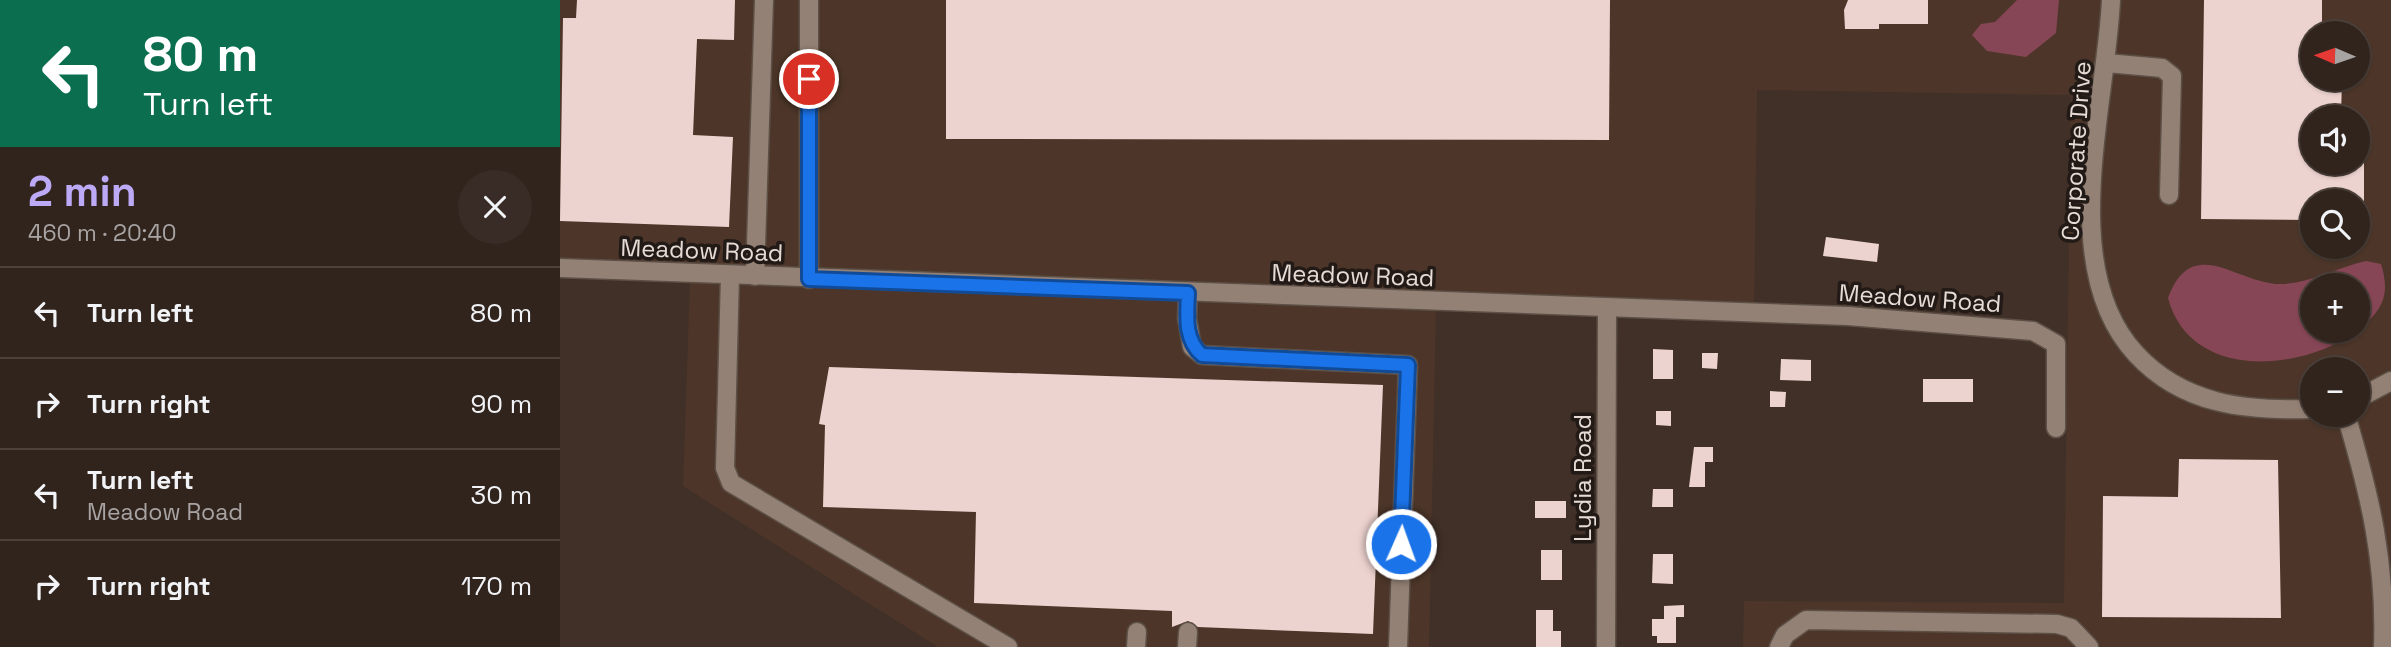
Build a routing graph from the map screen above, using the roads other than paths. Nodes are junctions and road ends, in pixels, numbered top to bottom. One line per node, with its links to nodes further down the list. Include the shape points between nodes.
1 (764, 0): 8 (street)
2 (809, 0): 9 (street)
3 (2111, 0): 4 (street, Corporate Drive)
4 (2107, 63): 5 (street, via 2162,68 2172,76); 14 (street, Corporate Drive, via 2097,139 2092,242 2098,287 2113,323 2144,363 2185,392 2248,408)
5 (2169, 195)
6 (560, 268): 7 (street, Meadow Road)
7 (730, 275): 8 (street, Meadow Road); 17 (street, via 725,468 731,483)
8 (755, 276): 9 (street, Meadow Road)
9 (809, 279): 10 (street, Meadow Road)
10 (1188, 293): 11 (street, Meadow Road); 18 (street, via 1192,347 1202,355 1408,365)
11 (1607, 309): 16 (street, Meadow Road, via 1848,316 2033,331 2056,344); 19 (street, Lydia Road)
12 (2391, 381): 13 (street)
13 (2370, 392)
14 (2300, 409)
15 (2350, 427): 22 (street, via 2381,553)
16 (2056, 428)
17 (1009, 647)
18 (1398, 647)
19 (1606, 647)
20 (1779, 647): 21 (street, via 1785,635 1806,620 2057,625 2071,628)
21 (2089, 647)
22 (2383, 647)

